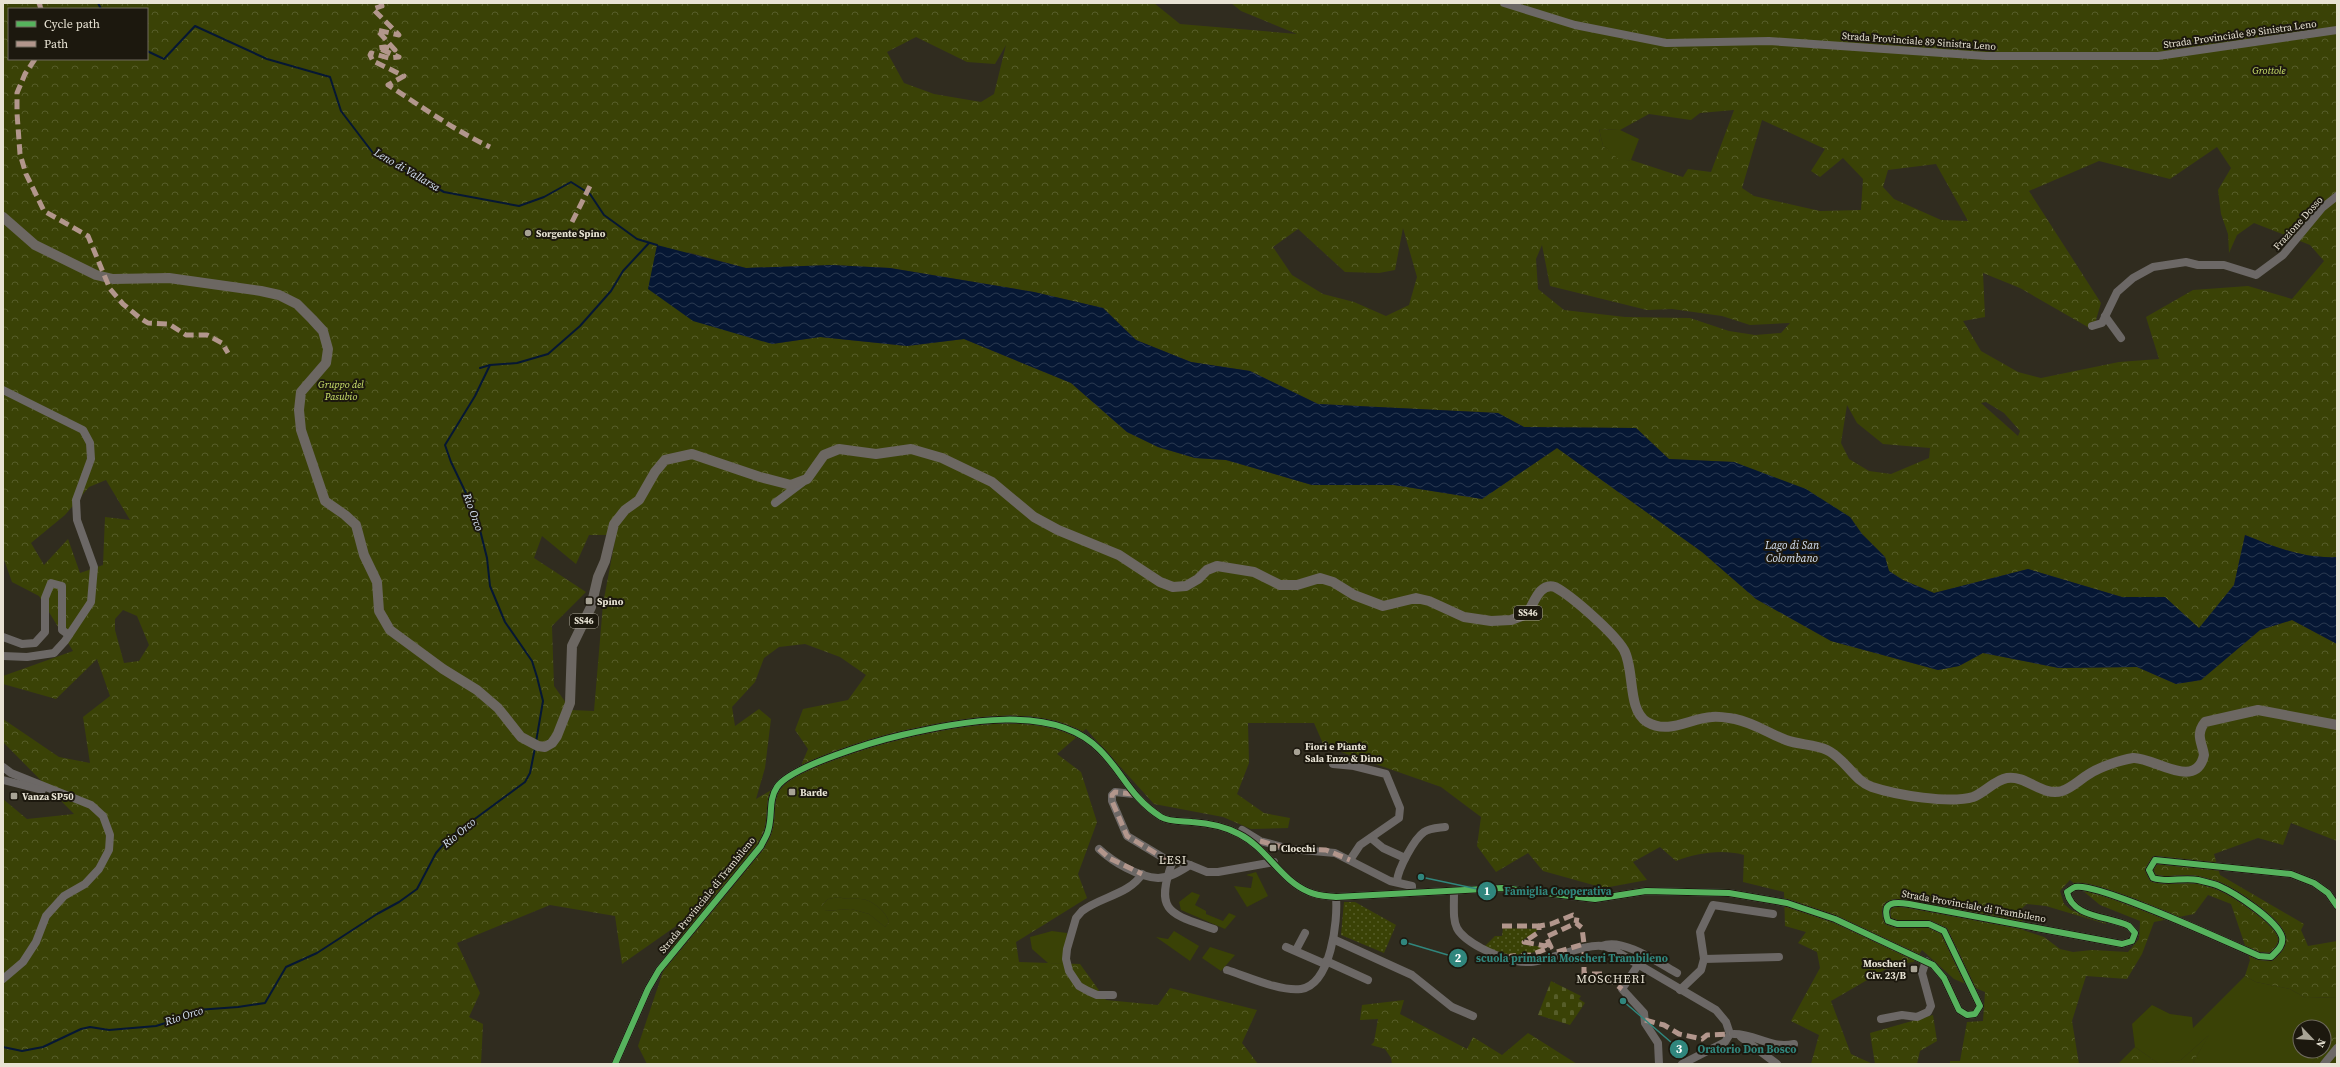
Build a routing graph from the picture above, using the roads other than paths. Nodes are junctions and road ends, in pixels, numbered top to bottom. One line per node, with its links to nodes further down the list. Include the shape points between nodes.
1 (1504, 3): 2 (street, Strada Provinciale 89 Sinistra Leno, via 1575,25 1666,43 1769,41 1986,56 2158,56)
2 (2337, 30)
3 (2337, 196): 5 (street, Frazione Dosso, via 2322,208 2283,255 2256,274 2224,265 2198,265 2186,262 2153,267 2133,278 2117,292)
4 (3, 217): 9 (main road, SS46, via 35,245 96,275 113,279 169,278 261,291 279,295 297,304 323,331 328,349 326,363 301,392 298,410 301,430 325,501 356,525 364,555 377,582 379,611 390,630 443,669 477,690 498,708 521,737 531,744 545,747 557,736 570,703 572,646 592,607 614,524 625,510 639,500 665,460 692,454 791,485)
5 (2105, 316): 6 (street, Frazione Dosso, via 2102,322); 7 (street)
6 (2092, 326)
7 (2121, 338)
8 (3, 390): 11 (street, via 83,430 90,443 91,459 76,500 77,520 94,567 91,602)
9 (807, 479): 10 (street); 14 (main road, SS46, via 824,455 839,449 876,454 911,449 926,452 992,482 1034,517 1058,530 1119,555 1160,582 1173,587 1186,586 1216,566 1254,572 1280,585 1297,585 1320,578 1383,606 1416,598 1429,600 1464,617 1491,621 1511,620 1527,614 1540,590 1550,586 1559,589 1610,633 1624,651 1638,714 1648,723 1663,727 1681,726 1712,717 1755,724 1786,740 1827,750 1841,759 1862,782 1873,787 1943,800 1960,800 1975,796 2005,778 2016,778 2048,792 2061,791 2074,786 2089,774 2136,758 2180,772 2195,769 2200,765 2204,755 2198,739 2205,722 2245,711 2258,710)
10 (776, 503)
11 (69, 635): 12 (street, via 62,630 62,586 51,583 45,598 45,632 35,643 22,644); 13 (street, via 54,653 27,657)
12 (3, 637)
13 (3, 656)
14 (2337, 725)
15 (1333, 764): 22 (street, via 1386,774 1400,808 1399,818)
16 (3, 767): 19 (street, via 11,773)
17 (3, 780): 19 (street)
18 (1132, 794): 20 (street, Strada Provinciale di Trambileno, via 1162,818); 27 (street, via 1115,792 1112,795 1112,801 1127,836); 59 (street, Strada Provinciale di Trambileno, via 1102,751 1092,742 1067,729 1029,720 1000,720 945,726 892,738 845,751 785,778 776,787 771,801 769,830 761,846 659,970)
19 (70, 796): 50 (street, via 90,805 103,816 110,835 109,850 99,869 85,884 64,896 46,916 36,942 23,962)
20 (1211, 824): 25 (street, via 1230,825 1260,841 1290,849 1326,850); 26 (street, Strada Provinciale di Trambileno, via 1239,834)
21 (1445, 827): 24 (street, via 1424,832)
22 (1371, 838): 24 (street, via 1383,848); 25 (street, via 1360,845)
23 (1099, 849): 29 (street, via 1109,858)
24 (1405, 858): 31 (street)
25 (1350, 860): 31 (street, via 1390,881)
26 (1274, 862): 28 (street, via 1218,872 1207,872); 34 (street, Strada Provinciale di Trambileno, via 1288,879 1302,889)
27 (1172, 863): 28 (street); 30 (street)
28 (1190, 865): 30 (street)
29 (1142, 874): 30 (street, via 1159,878); 53 (street, via 1129,886 1082,911 1076,918 1067,949 1069,971 1079,986 1097,995)
30 (1167, 876): 37 (street, via 1164,897 1169,909 1176,916)
31 (1397, 881): 33 (street, via 1412,886)
32 (1454, 891): 33 (street, Strada Provinciale di Trambileno); 40 (street, via 1454,920 1463,938 1508,960 1531,962); 45 (street, Strada Provinciale di Trambileno, via 1502,888 1594,899 1646,890 1729,893 1788,903 1828,917)
33 (1412, 892): 34 (street, Strada Provinciale di Trambileno)
34 (1336, 897): 39 (street)
35 (2337, 906): 45 (street, Strada Provinciale di Trambileno, via 2328,893 2314,883 2291,874 2155,860 2149,870 2153,878 2196,880 2234,894 2278,930 2283,938 2280,948 2271,957 2258,956 2104,893 2075,887 2067,892 2068,899 2075,908 2129,926 2135,933 2132,941 2122,944 1909,904 1890,904 1887,910 1888,921 1897,924 1929,924 1944,931 1978,998 1980,1006 1975,1014 1967,1015 1959,1010 1944,978)
36 (1773, 914): 44 (street, via 1713,905 1700,932)
37 (1214, 929)
38 (1305, 933): 42 (street)
39 (1335, 940): 46 (street); 54 (street, via 1412,975 1452,1007)
40 (1602, 946): 47 (street); 49 (street, via 1610,943 1623,945)
41 (1286, 947): 42 (street)
42 (1296, 950): 46 (street)
43 (1780, 957): 44 (street)
44 (1704, 960): 52 (street, via 1701,970)
45 (1926, 961): 55 (street, via 1922,973 1931,1006 1928,1012 1917,1017 1902,1015)
46 (1326, 962): 48 (street, via 1314,982 1301,989 1287,988); 51 (street)
47 (1638, 965): 52 (street); 60 (street, via 1622,990 1644,1013 1645,1023 1658,1043)
48 (1227, 970)
49 (1677, 973)
50 (3, 979)
51 (1368, 980)
52 (1680, 990): 56 (street, via 1716,1010)
53 (1113, 995)
54 (1473, 1016)
55 (1881, 1019)
56 (1732, 1034): 57 (street, via 1742,1034 1781,1047); 61 (street, via 1725,1042); 62 (street, via 1746,1040)
57 (1794, 1044)
58 (2337, 1048): 63 (street)
59 (615, 1064)
60 (1659, 1064)
61 (1682, 1064)
62 (1777, 1064)
63 (2324, 1064)

